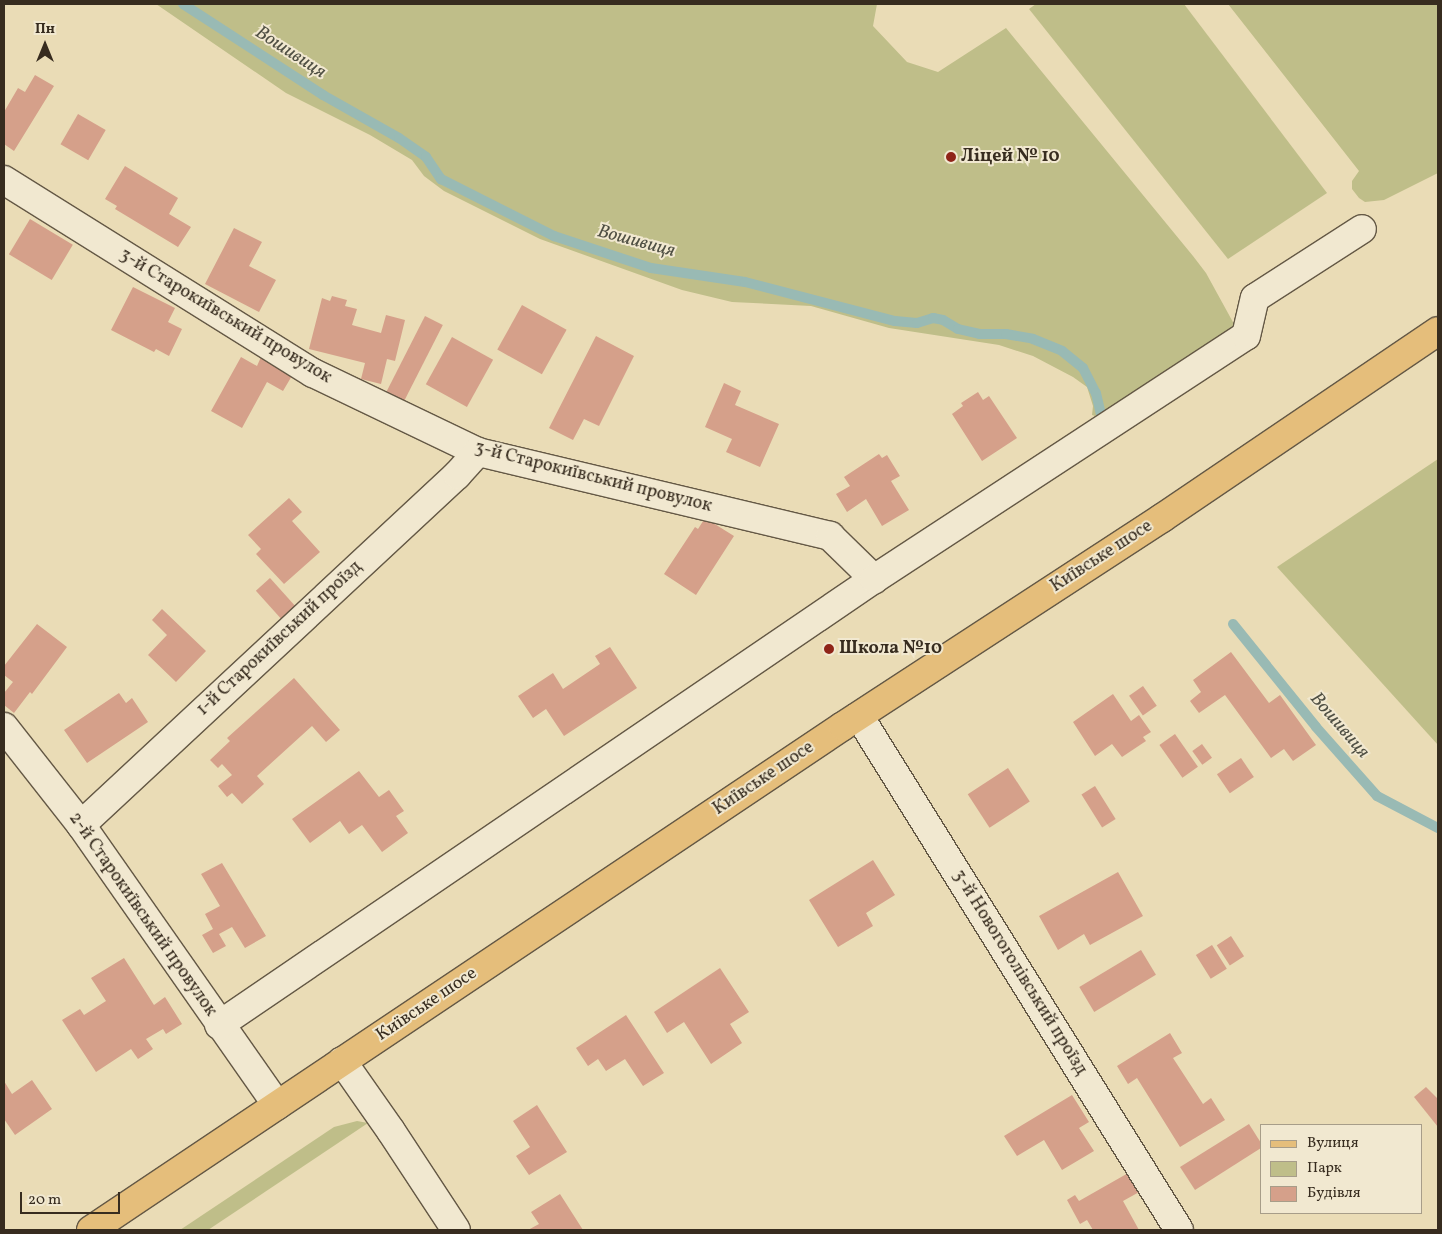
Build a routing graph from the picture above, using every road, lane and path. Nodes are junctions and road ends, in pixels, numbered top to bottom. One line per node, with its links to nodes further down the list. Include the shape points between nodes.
1 (4, 180): 4 (street, 3-й Старокиївський провулок, via 313,373)
2 (1362, 229): 5 (street, via 1255,298 1246,336)
3 (1438, 331): 6 (main road, Київське шосе, via 1162,518)
4 (478, 452): 5 (street, 3-й Старокиївський провулок, via 830,536); 8 (street, 1-й Старокиївський проїзд)
5 (874, 579): 9 (street)
6 (859, 716): 10 (main road, Київське шосе); 14 (street, 3-й Новогоголівський проїзд)
7 (4, 727): 8 (street, 2-й Старокиївський провулок)
8 (81, 825): 9 (street, 2-й Старокиївський провулок)
9 (219, 1025): 11 (street, 2-й Старокиївський провулок)
10 (342, 1062): 11 (main road, Київське шосе); 13 (street)
11 (277, 1106): 12 (main road, Київське шосе)
12 (91, 1230)
13 (456, 1230)
14 (1179, 1230)

